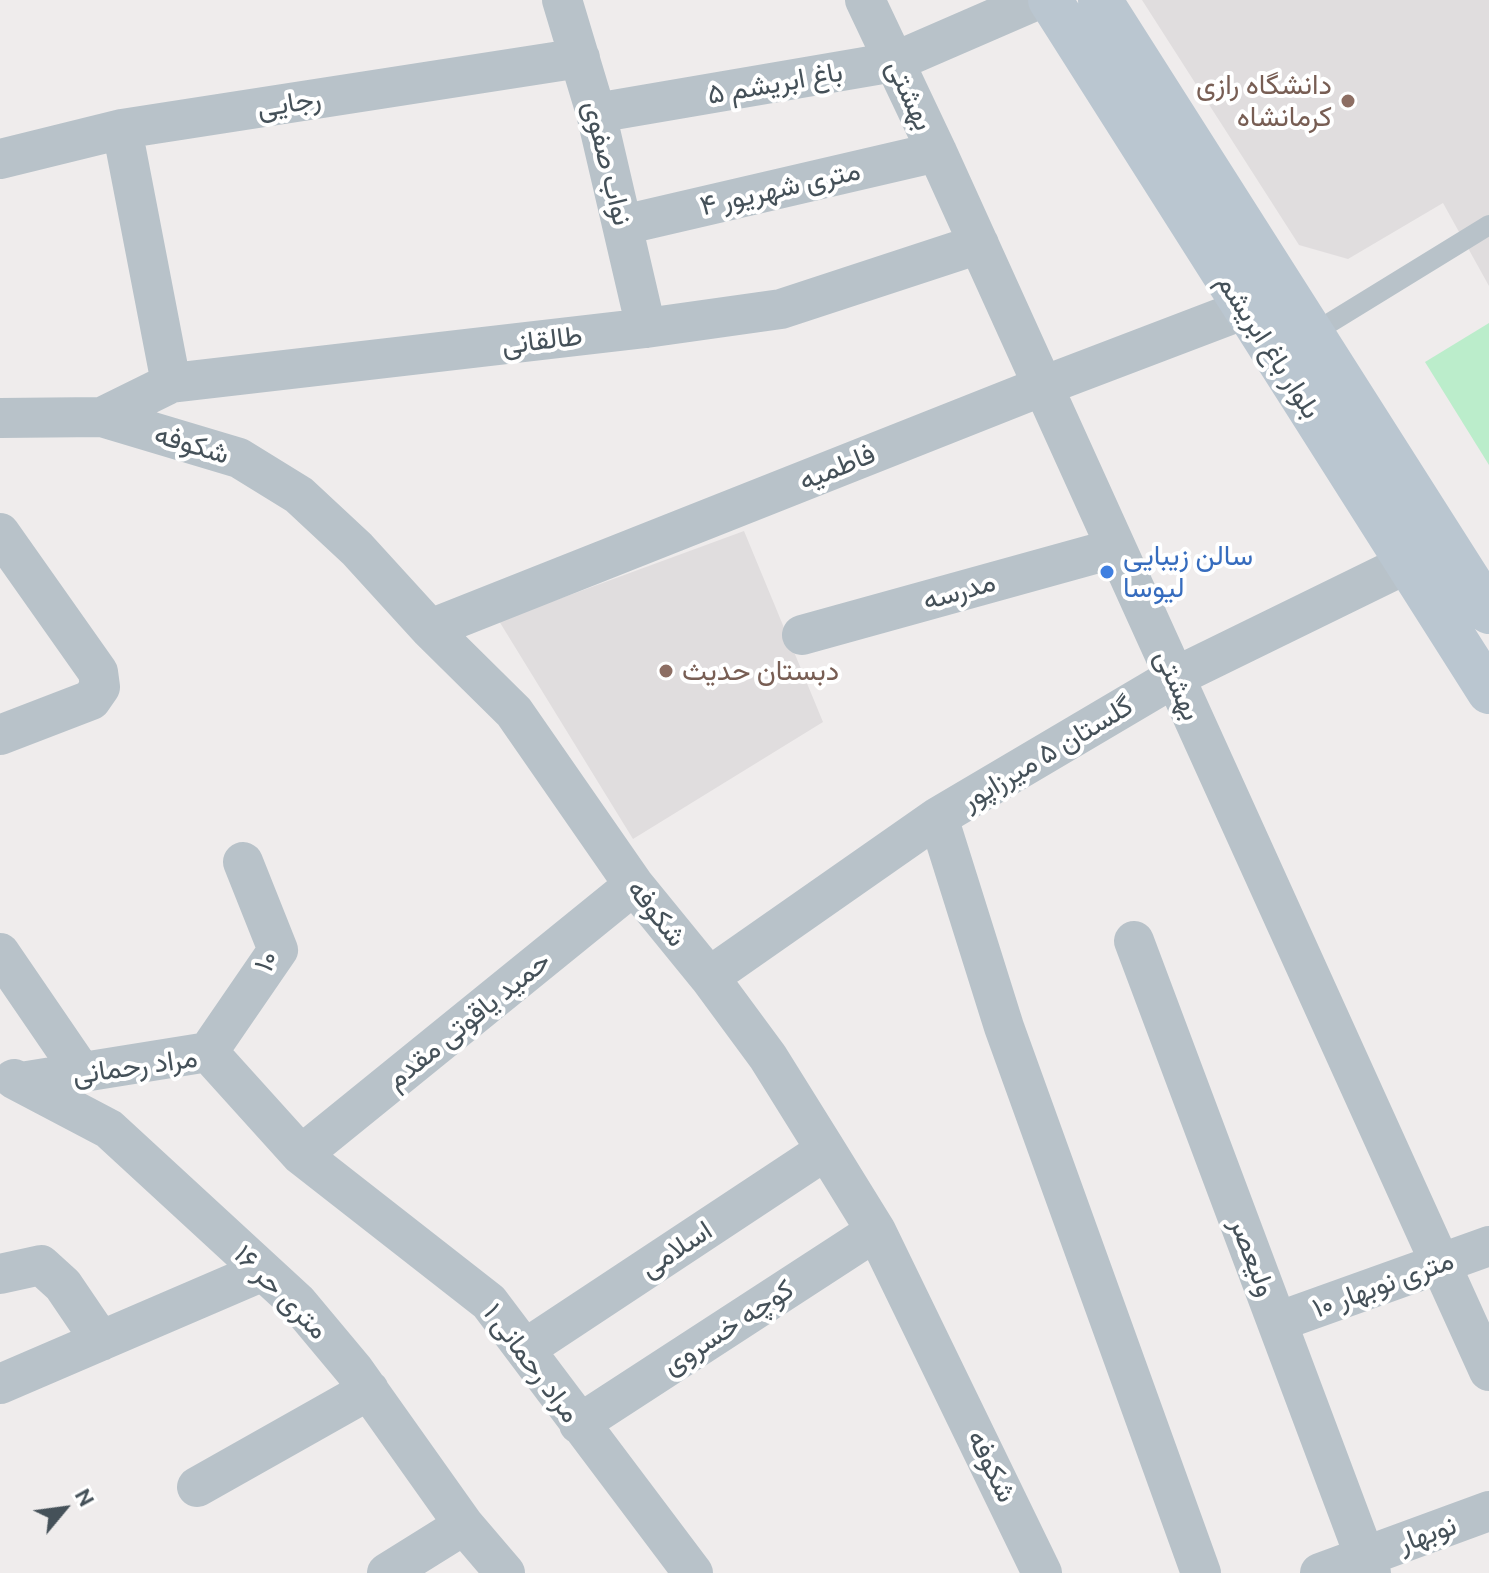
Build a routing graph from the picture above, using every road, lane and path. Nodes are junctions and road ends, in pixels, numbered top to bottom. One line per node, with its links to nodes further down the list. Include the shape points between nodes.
1 (562, 0): 6 (street, نواب صفوی)
2 (865, 0): 7 (street, بهشتی)
3 (1037, 0): 7 (street, باغ ابریشم ۵)
4 (1050, 0): 15 (main road, بلوار باغ ابریشم)
5 (1100, 0): 17 (main road, بلوار باغ ابریشم)
6 (580, 58): 8 (street, نواب صفوی); 9 (street, رجایی)
7 (894, 62): 8 (street, باغ ابریشم ۵); 10 (street, بهشتی)
8 (596, 113): 12 (street, نواب صفوی)
9 (122, 129): 11 (street, رجایی); 19 (street)
10 (937, 152): 12 (street, ۴ متری شهریور); 14 (street, بهشتی)
11 (0, 159)
12 (623, 225): 16 (street, نواب صفوی)
13 (1489, 225): 17 (lane)
14 (979, 244): 16 (street, طالقانی, via 781,309); 20 (street, بهشتی)
15 (1245, 309): 18 (main road, بلوار باغ ابریشم); 20 (street, فاطمیه)
16 (646, 328): 19 (street, طالقانی)
17 (1313, 334): 18 (lane); 26 (main road, بلوار باغ ابریشم)
18 (1276, 356): 25 (main road, بلوار باغ ابریشم)
19 (171, 383): 21 (street, طالقانی)
20 (1043, 386): 24 (street, بهشتی); 27 (street, فاطمیه)
21 (102, 417): 22 (street); 27 (street, شکوفه, via 239,458 299,495)
22 (0, 418)
23 (0, 533): 31 (street, via 98,672 100,687 91,700)
24 (1116, 548): 28 (street, مدرسه); 29 (street, بهشتی)
25 (1406, 564): 29 (street, گلستان ۵ میرزاپور); 30 (main road, بلوار باغ ابریشم)
26 (1489, 612)
27 (430, 629): 34 (street, شکوفه, via 514,712)
28 (802, 635)
29 (1175, 677): 32 (street, گلستان ۵ میرزاپور); 45 (street, بهشتی)
30 (1489, 692)
31 (0, 735)
32 (938, 817): 37 (street, گلستان ۵ میرزاپور); 63 (street, via 1004,1027)
33 (243, 862): 38 (street, ۱۰, via 278,950)
34 (634, 885): 37 (street, شکوفه); 42 (street, حمید یاقوتی مقدم)
35 (1134, 941): 48 (street, ولیعصر)
36 (0, 953): 39 (street)
37 (709, 977): 41 (street, شکوفه, via 768,1057)
38 (208, 1052): 39 (street, مراد رحمانی); 42 (street, مراد رحمانی)
39 (82, 1073): 40 (street, مراد رحمانی)
40 (11, 1077): 46 (street, ۱۶ متری حر, via 109,1129)
41 (826, 1150): 43 (street, شکوفه); 50 (street, اسلامی)
42 (301, 1155): 50 (street, مراد رحمانی ۱, via 489,1302)
43 (876, 1231): 54 (street, کوچه خسروی); 62 (street, شکوفه)
44 (1489, 1246): 45 (street, ۱۰ متری نوبهار)
45 (1442, 1264): 48 (street, ۱۰ متری نوبهار); 51 (street, بهشتی)
46 (263, 1271): 49 (street); 53 (street, ۱۶ متری حر, via 298,1303)
47 (0, 1274): 49 (street, via 41,1265 63,1285)
48 (1277, 1322): 58 (street, ولیعصر)
49 (101, 1341): 52 (street)
50 (525, 1349): 54 (street, مراد رحمانی ۱)
51 (1489, 1371)
52 (0, 1384)
53 (369, 1390): 55 (street); 57 (street, ۱۶ متری حر)
54 (579, 1424): 61 (street, مراد رحمانی ۱)
55 (197, 1487)
56 (1489, 1511): 58 (street, نوبهار)
57 (464, 1525): 59 (street); 60 (street, ۱۶ متری حر)
58 (1368, 1565): 64 (street, نوبهار)
59 (387, 1573)
60 (505, 1573)
61 (693, 1573)
62 (1042, 1573)
63 (1201, 1573)
64 (1320, 1573)

